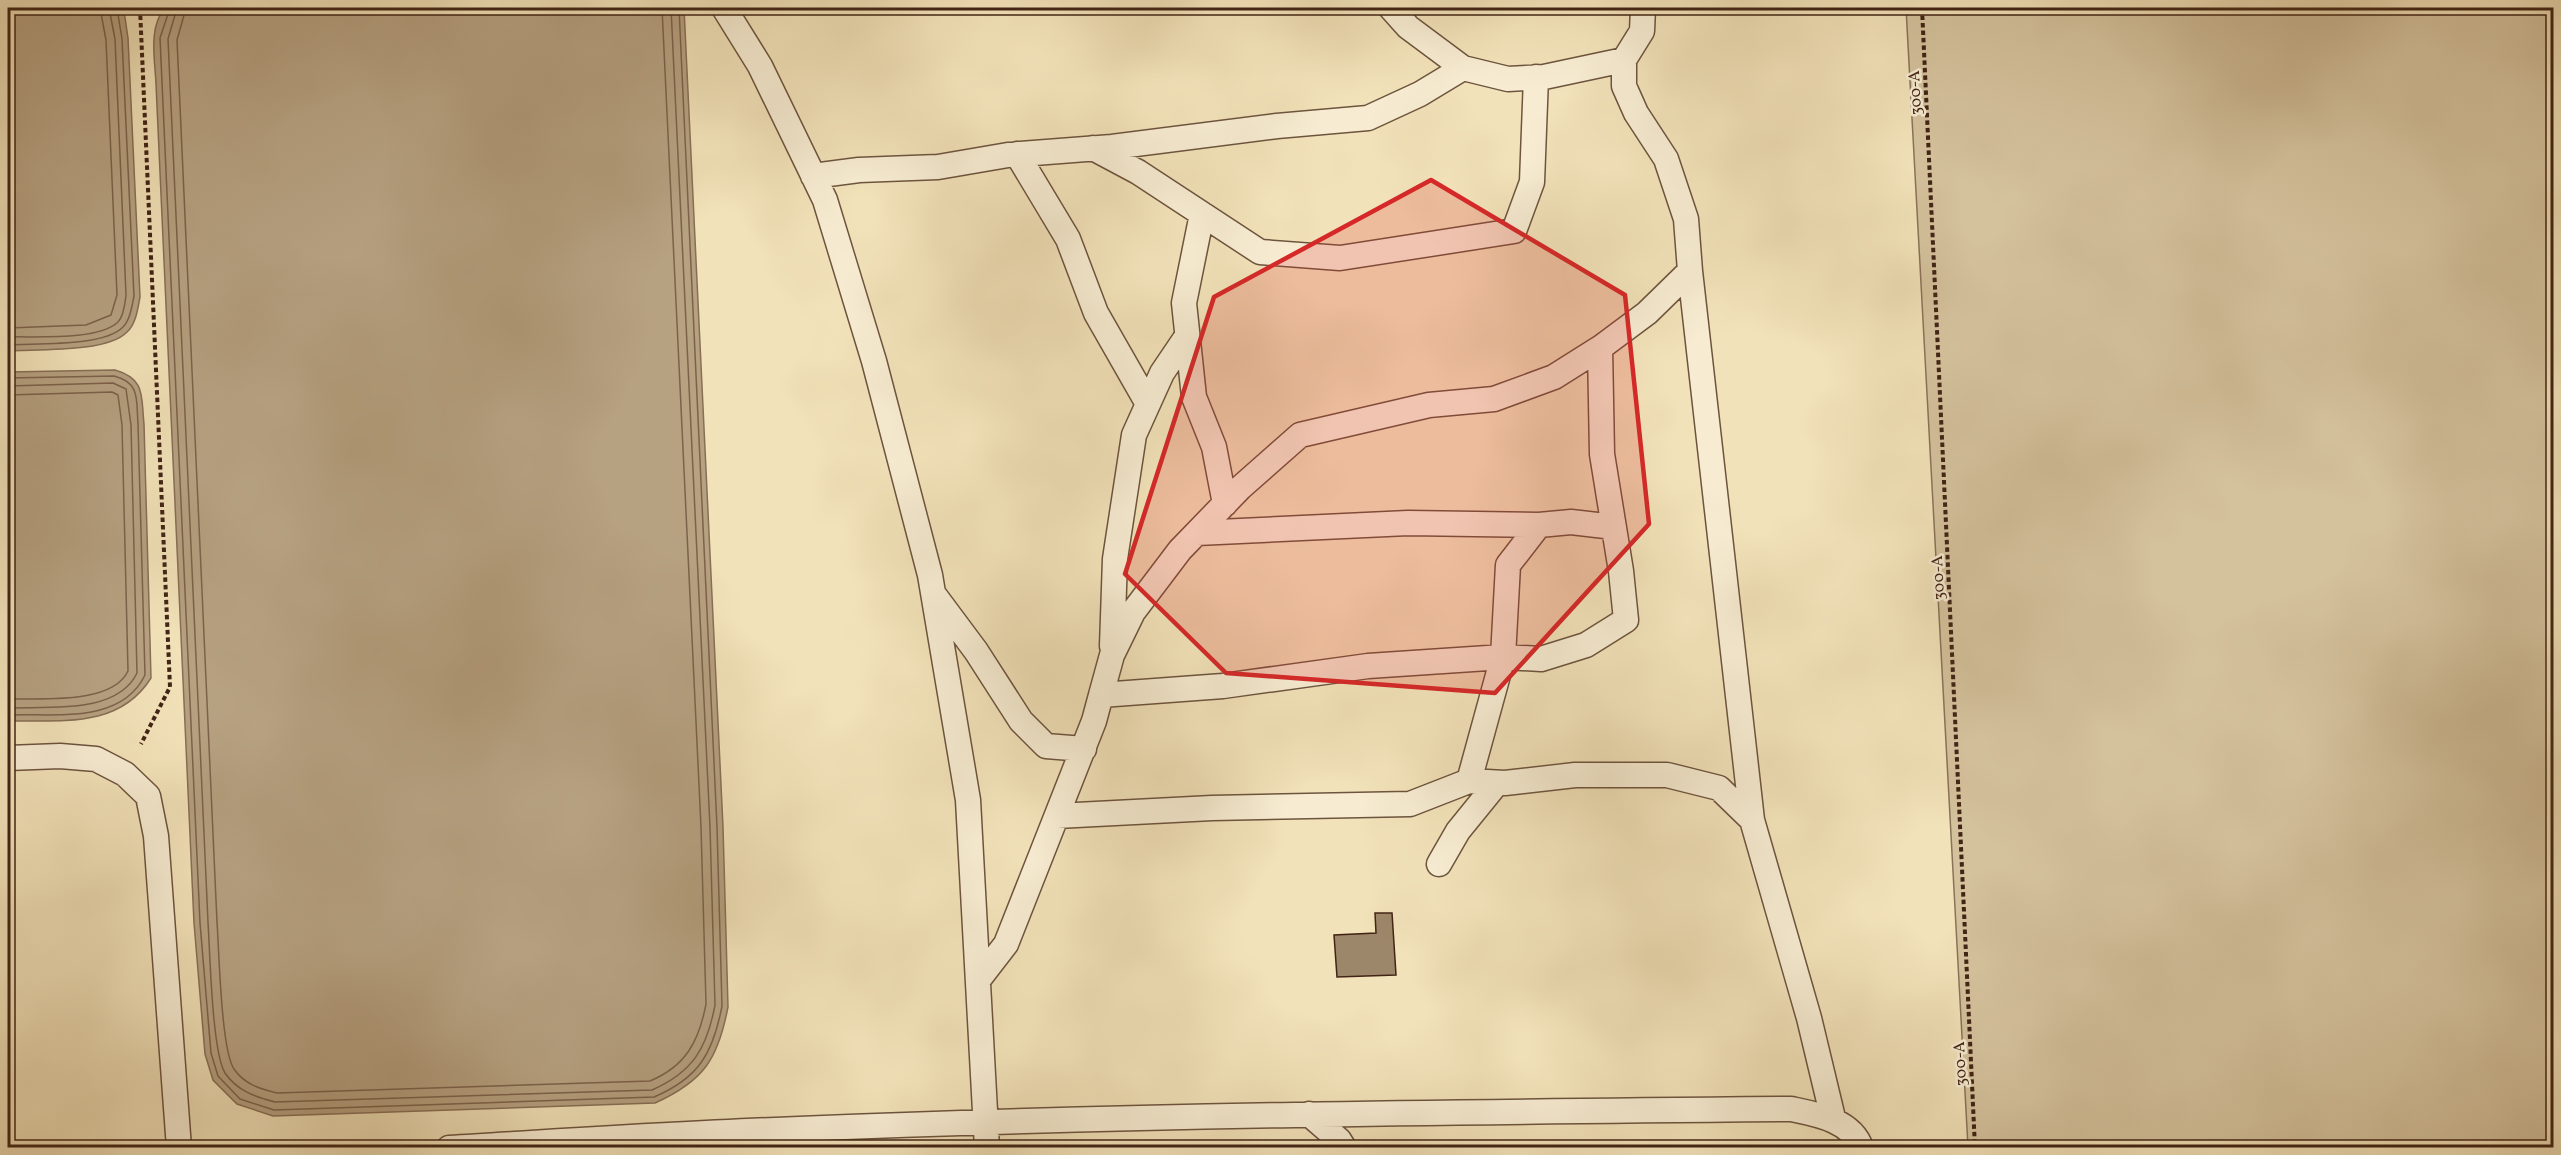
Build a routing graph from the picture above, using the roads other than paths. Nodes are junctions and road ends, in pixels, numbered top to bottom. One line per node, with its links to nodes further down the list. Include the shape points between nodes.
1 (724, 8): 9 (lane, via 760,66)
2 (1391, 8): 5 (lane, via 1408,27)
3 (1643, 8): 4 (lane, via 1642,31)
4 (1624, 60): 6 (lane); 11 (lane, via 1623,86 1666,159 1686,219)
5 (1463, 68): 6 (lane, via 1509,79); 7 (lane, via 1368,118)
6 (1536, 77): 10 (lane, via 1532,182 1514,231 1340,258 1260,252)
7 (1092, 148): 8 (lane); 10 (lane, via 1138,172)
8 (1017, 154): 9 (lane, via 938,167); 14 (lane, via 1068,239 1096,313)
9 (813, 176): 19 (lane, via 825,200 874,361)
10 (1202, 214): 12 (lane, via 1184,303)
11 (1690, 271): 13 (lane, via 1647,313); 28 (lane)
12 (1186, 336): 14 (lane); 15 (lane, via 1194,397 1214,447)
13 (1600, 348): 15 (lane, via 1554,377 1494,399 1429,405 1300,435); 17 (lane, via 1602,454)
14 (1148, 404): 20 (lane, via 1134,435 1115,559)
15 (1225, 504): 18 (lane)
16 (1539, 525): 17 (lane, via 1571,522); 18 (lane, via 1408,523); 21 (lane, via 1508,565)
17 (1614, 527): 21 (lane, via 1626,620 1586,645 1541,660)
18 (1197, 533): 20 (lane, via 1133,612)
19 (933, 594): 23 (lane, via 1021,721 1046,746); 30 (lane, via 968,800)
20 (1112, 655): 22 (lane)
21 (1503, 657): 22 (lane, via 1368,666 1223,686); 25 (lane)
22 (1101, 695): 23 (lane)
23 (1084, 749): 27 (lane)
24 (8, 758): 34 (lane, via 96,759 125,774 148,796 156,836)
25 (1469, 781): 26 (lane); 27 (lane, via 1410,804)
26 (1497, 783): 28 (lane, via 1575,775 1667,776 1719,788); 29 (lane, via 1458,831)
27 (1057, 816): 30 (lane, via 1005,944)
28 (1752, 820): 32 (lane, via 1809,1018)
29 (1439, 864)
30 (979, 979): 33 (lane)
31 (1309, 1114): 32 (lane, via 1791,1108); 33 (lane); 37 (lane)
32 (1833, 1118): 38 (lane, via 1858,1141)
33 (986, 1122): 35 (lane); 36 (lane)
34 (179, 1148)
35 (449, 1148)
36 (987, 1148)
37 (1344, 1148)
38 (1860, 1148)

